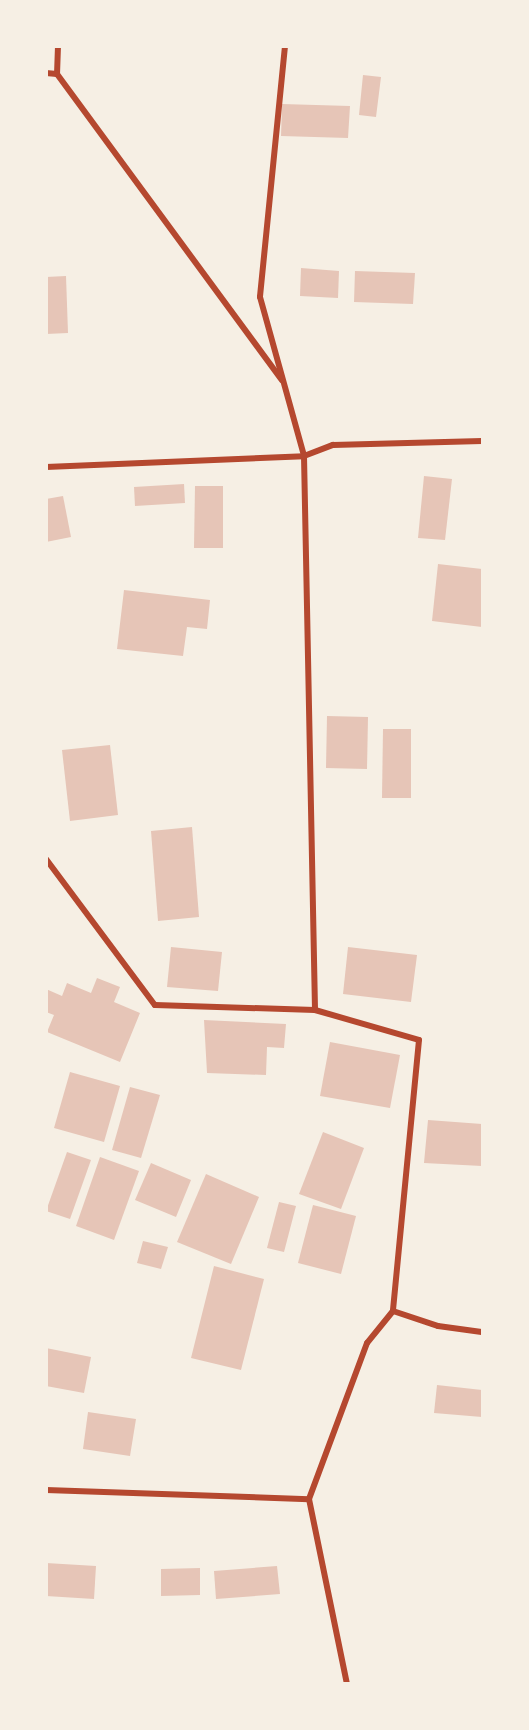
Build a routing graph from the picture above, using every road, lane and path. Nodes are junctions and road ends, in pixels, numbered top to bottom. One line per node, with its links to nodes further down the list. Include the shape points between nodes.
1 (58, 46): 4 (street)
2 (285, 46): 5 (street, via 260,297)
3 (46, 74): 4 (street)
4 (57, 74): 5 (street)
5 (284, 382): 7 (street)
6 (483, 441): 7 (street, via 333,445)
7 (304, 456): 8 (street); 10 (street)
8 (46, 467)
9 (46, 859): 10 (street, via 155,1005)
10 (315, 1010): 11 (street, via 419,1040)
11 (393, 1311): 12 (street, via 438,1326); 14 (street, via 367,1343)
12 (483, 1332)
13 (46, 1490): 14 (street)
14 (309, 1499): 15 (street)
15 (347, 1683)

